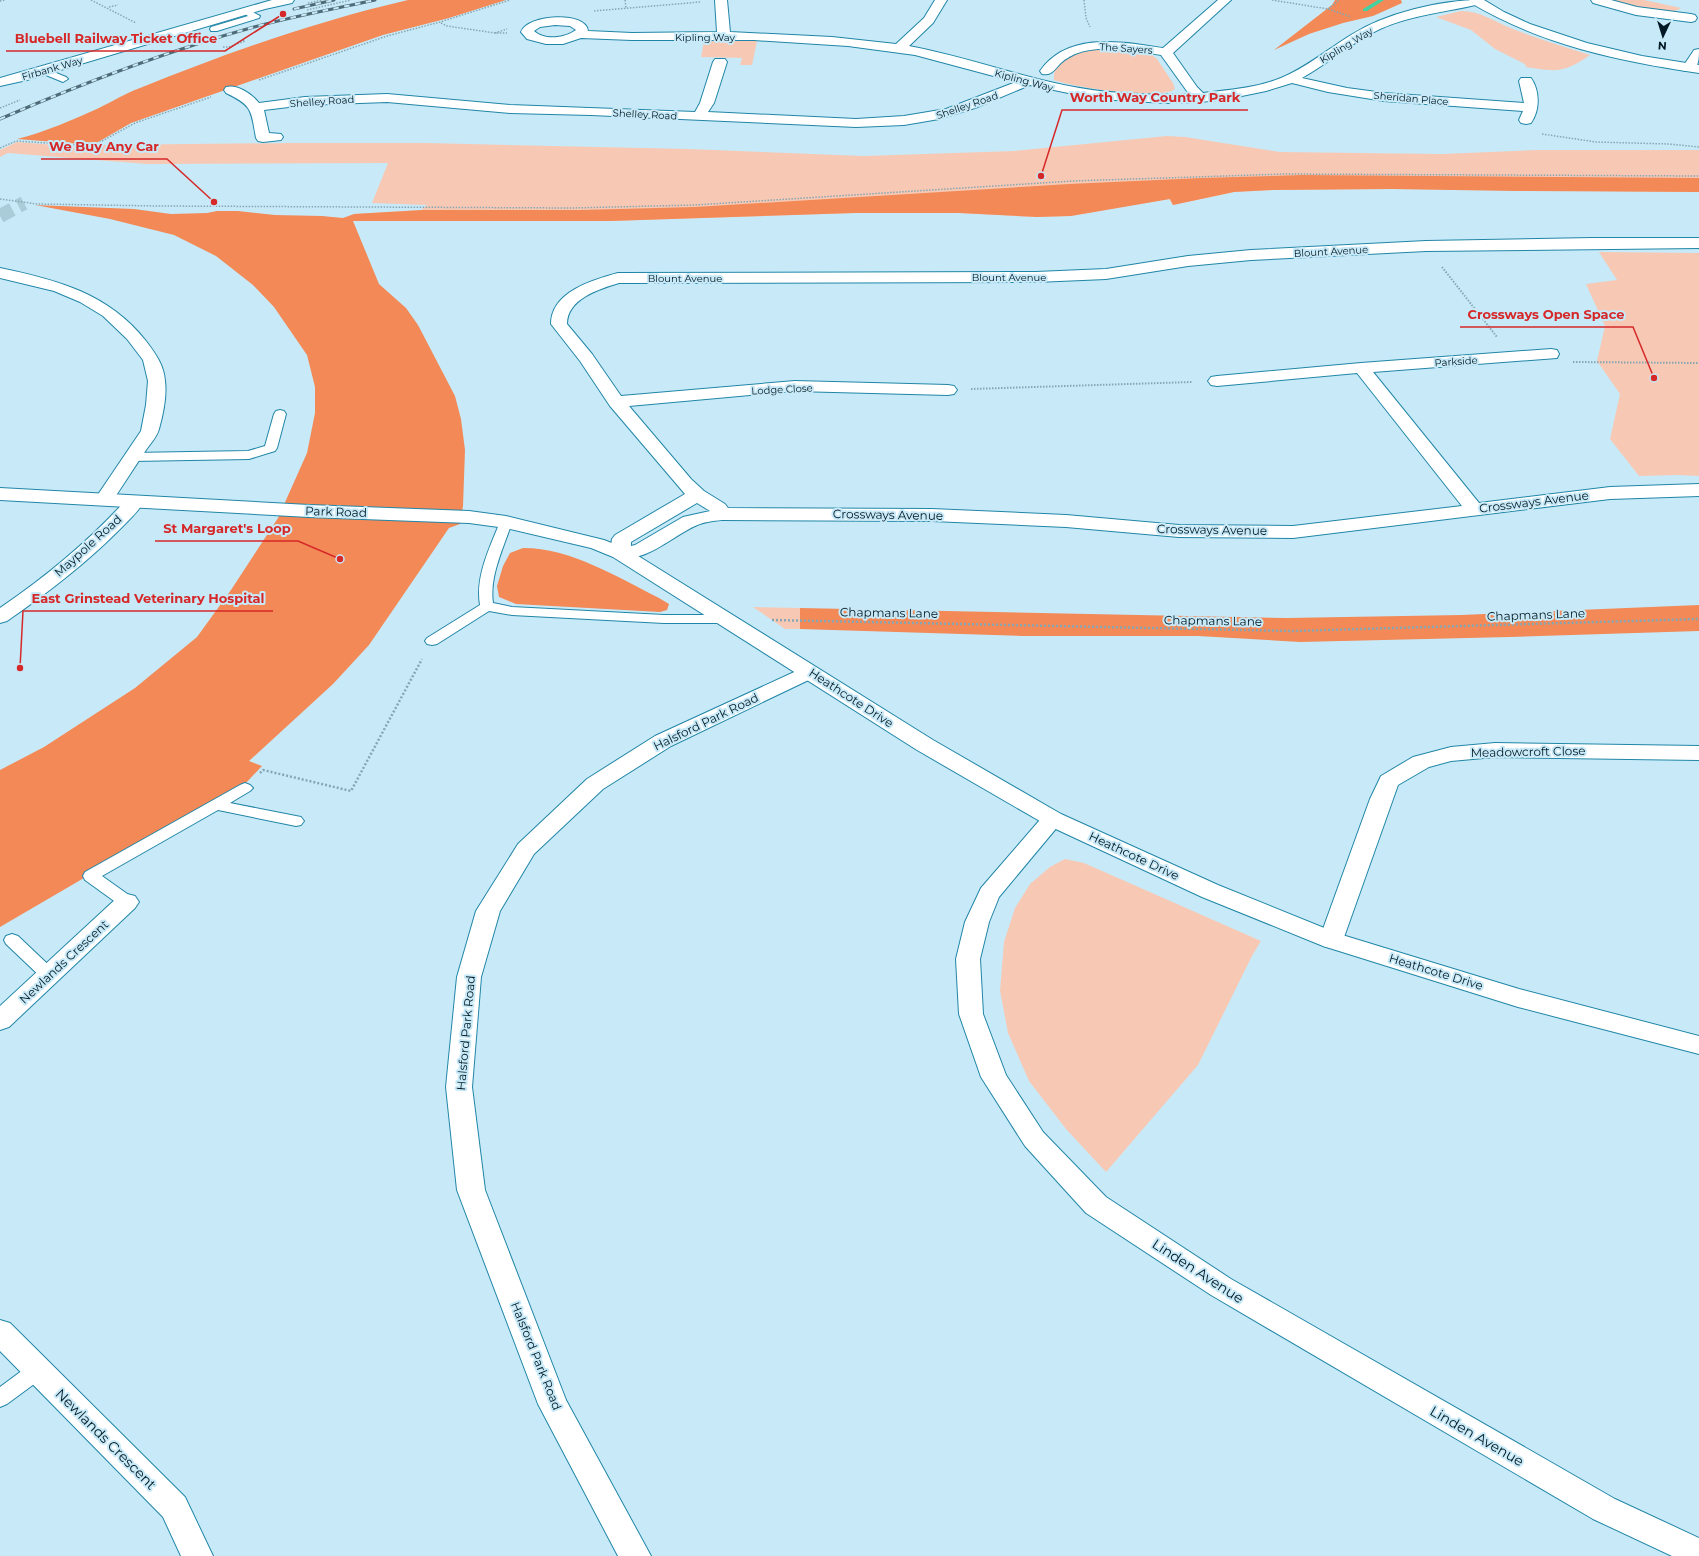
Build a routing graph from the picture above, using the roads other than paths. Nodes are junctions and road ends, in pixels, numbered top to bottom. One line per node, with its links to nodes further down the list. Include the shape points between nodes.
1 (288, 0): 8 (street, Firbank Way)
2 (721, 0): 13 (street)
3 (941, 0): 14 (street, via 936,12 925,25)
4 (1225, 0): 15 (street)
5 (1597, 0): 9 (street, via 1642,12)
6 (1476, 1): 19 (street, via 1506,17 1558,38 1614,54); 22 (street, Kipling Way, via 1379,25)
7 (1699, 6): 9 (street)
8 (245, 11): 10 (lane, via 256,16); 20 (street, Firbank Way)
9 (1691, 18): 11 (street)
10 (214, 29)
11 (1699, 29)
12 (578, 34): 12 (street, Kipling Way, via 582,31 580,26 573,22 561,21 536,24 527,32 533,37 551,41); 13 (street, Kipling Way, via 613,37)
13 (724, 36): 14 (street, Kipling Way, via 792,38)
14 (900, 48): 23 (street, Kipling Way)
15 (1166, 52): 18 (street, The Sayers, via 1100,46 1081,48); 27 (street, via 1192,90)
16 (1699, 54): 19 (street)
17 (706, 61): 30 (street, via 726,62)
18 (1046, 64)
19 (1694, 69)
20 (44, 71): 21 (lane); 25 (street, Firbank Way)
21 (63, 79)
22 (1292, 79): 27 (street, Kipling Way, via 1245,91); 29 (street, Sheridan Place, via 1361,94 1508,104)
23 (1028, 81): 27 (street, Kipling Way, via 1107,97 1146,100); 30 (street, Shelley Road, via 951,112 904,121 856,123)
24 (1526, 81): 29 (street, via 1532,100)
25 (0, 82)
26 (231, 90): 28 (street, via 248,98)
27 (1201, 98)
28 (257, 107): 30 (street, Shelley Road, via 305,101 387,98 502,109); 32 (street, via 263,138)
29 (1531, 108): 31 (street)
30 (699, 116)
31 (1525, 121)
32 (276, 137)
33 (1699, 243): 39 (street, Blount Avenue, via 1426,246 1252,255 1188,261 1106,274 1036,277 618,278 594,285 574,298 560,312 558,324 586,358)
34 (0, 273): 41 (street, via 54,286 86,299 108,313 133,336 151,359 157,381 155,406 150,431)
35 (1551, 354): 36 (street, Parkside)
36 (1361, 368): 37 (street, Parkside); 47 (street)
37 (1217, 381)
38 (948, 390): 39 (street, Lodge Close, via 795,386)
39 (616, 402): 44 (street, Blount Avenue)
40 (280, 414): 41 (lane, via 271,448 248,455)
41 (132, 457): 45 (street)
42 (1699, 490): 47 (street, Crossways Avenue, via 1610,493)
43 (0, 494): 45 (street, Park Road)
44 (697, 495): 48 (street, Blount Avenue, via 718,508); 50 (street, via 622,539)
45 (104, 499): 46 (street, Park Road)
46 (135, 502): 49 (street, Park Road, via 469,517); 52 (street, Maypole Road, via 118,522 82,555)
47 (1474, 509): 48 (street, Crossways Avenue, via 1293,532 1179,531 1066,521 932,515)
48 (722, 514): 50 (street, via 690,521 640,550)
49 (506, 522): 50 (street, Park Road, via 597,544); 51 (lane, via 491,564 484,598)
50 (620, 553): 53 (street, Heathcote Drive)
51 (487, 606): 53 (lane, via 512,611 664,619); 54 (lane)
52 (0, 617)
53 (726, 618): 55 (street, Heathcote Drive)
54 (432, 641)
55 (810, 672): 59 (street, Heathcote Drive, via 925,745); 72 (street, Halsford Park Road, via 663,741 595,784 526,849 488,911 469,977 459,1087 471,1190 553,1404)
56 (1699, 753): 63 (street, Meadowcroft Close, via 1495,750 1451,754 1421,762 1389,781)
57 (245, 788): 58 (lane)
58 (216, 805): 60 (lane); 61 (lane, via 91,876)
59 (1053, 819): 63 (street, Heathcote Drive, via 1210,891); 70 (street, Linden Avenue, via 989,894 977,922 968,959 971,1014 994,1077 1034,1139 1096,1205 1221,1287 1604,1509)
60 (296, 821)
61 (127, 902): 64 (street, Newlands Crescent)
62 (12, 940): 64 (lane)
63 (1331, 940): 66 (street, Heathcote Drive, via 1518,998)
64 (50, 976): 65 (street, Newlands Crescent)
65 (0, 1022)
66 (1699, 1045)
67 (0, 1332): 68 (street, Newlands Crescent)
68 (38, 1370): 69 (lane); 71 (street, Newlands Crescent, via 174,1507)
69 (0, 1398)
70 (1699, 1553)
71 (197, 1556)
72 (635, 1556)

